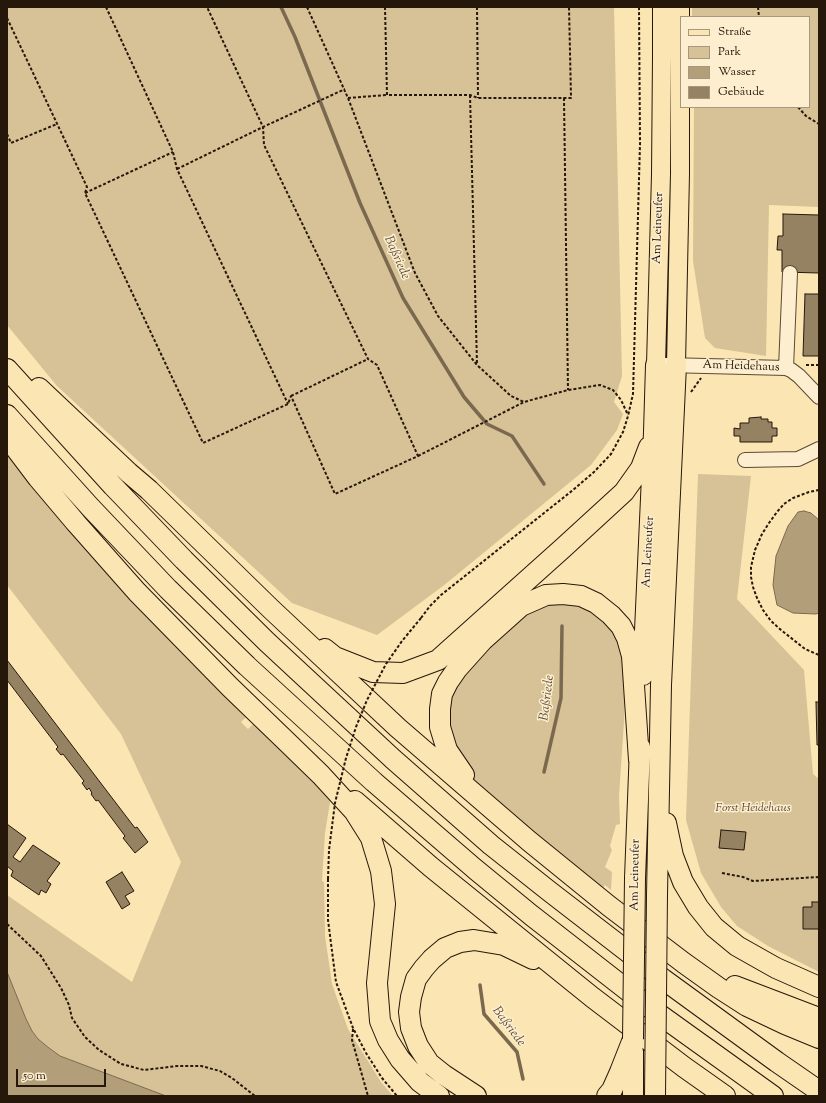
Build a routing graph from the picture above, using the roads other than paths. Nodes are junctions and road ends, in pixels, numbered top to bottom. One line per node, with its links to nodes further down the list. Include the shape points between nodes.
1 (662, 7): 5 (main road, Am Leineufer)
2 (680, 7): 6 (main road, Am Leineufer)
3 (790, 273): 7 (lane)
4 (7, 357): 15 (highway, via 150,490)
5 (656, 365): 6 (lane, Am Heidehaus); 11 (highway, Am Leineufer)
6 (676, 365): 7 (lane, Am Heidehaus); 18 (highway, Am Leineufer)
7 (786, 368): 9 (lane, Am Heidehaus, via 800,376)
8 (7, 369): 26 (highway, via 184,560 267,642 393,759 549,892 663,979)
9 (819, 397)
10 (7, 415): 32 (highway, via 168,589 247,666 374,782 531,915 649,1007)
11 (654, 432): 15 (highway, via 641,468 624,492 438,660 403,673 373,672 336,657); 17 (highway, Am Leineufer)
12 (7, 437): 16 (highway, via 71,518 137,592)
13 (819, 449): 14 (lane, via 798,459)
14 (745, 460)
15 (272, 609): 19 (highway, via 398,728)
16 (286, 741): 22 (highway, via 431,867); 27 (highway, via 354,811 371,838 381,871 385,904 377,983 380,1020 388,1040 400,1059 420,1082)
17 (639, 760): 19 (highway, via 632,656 621,626 611,614 581,596 546,595 521,606 483,640 448,682 442,694 440,727 447,750 460,771); 25 (highway, Am Leineufer, bridge, via 633,1039)
18 (658, 765): 21 (highway, via 673,856 683,882 698,907 714,927 737,946 776,968); 30 (highway, Am Leineufer, bridge)
19 (529, 841): 20 (highway)
20 (684, 963): 23 (highway, via 745,991); 24 (highway, via 747,1006)
21 (819, 987)
22 (592, 997): 28 (highway, via 532,959 504,945 474,940 445,948 416,979 409,1012 411,1028 418,1046 429,1063); 31 (highway)
23 (819, 1018)
24 (819, 1038)
25 (629, 1083): 29 (highway, via 612,1090)
26 (819, 1091)
27 (439, 1096)
28 (476, 1096)
29 (607, 1096)
30 (655, 1096)
31 (726, 1096)
32 (772, 1096)

